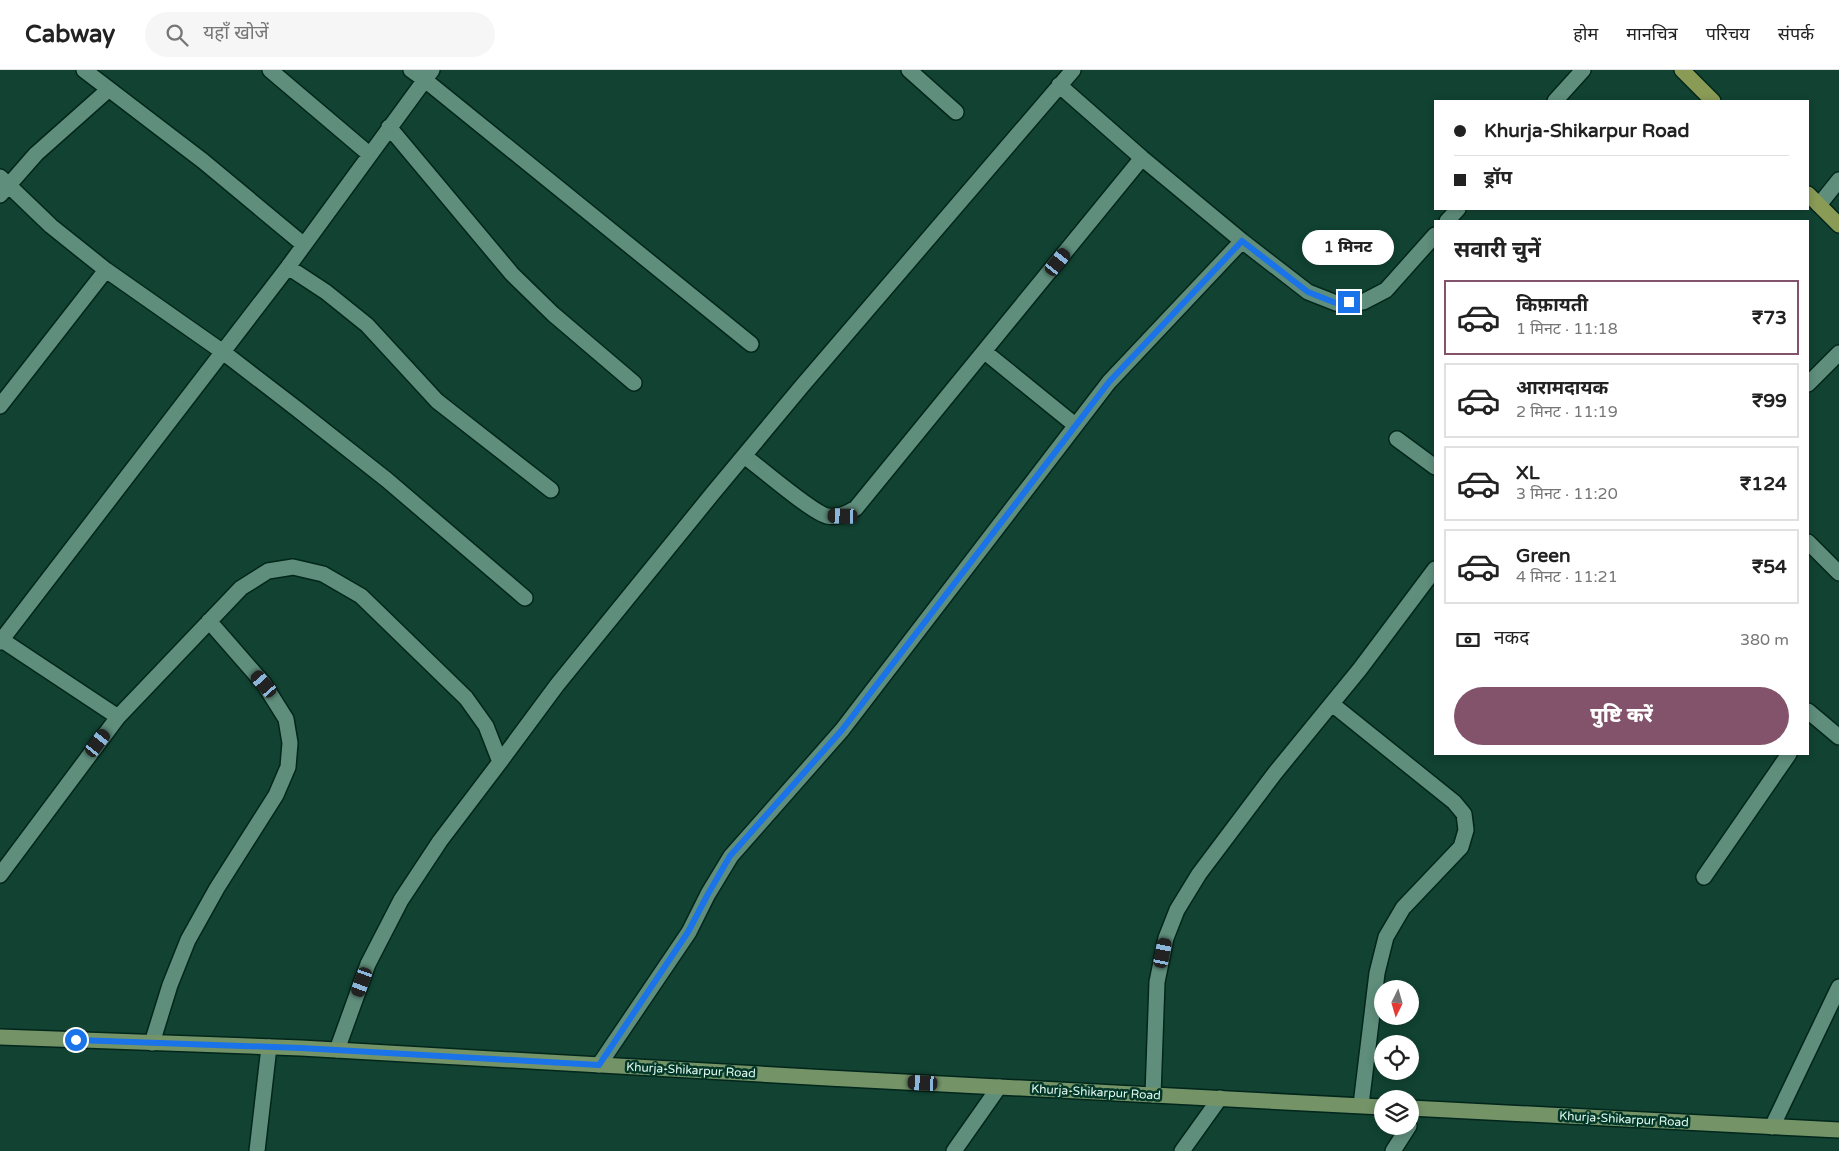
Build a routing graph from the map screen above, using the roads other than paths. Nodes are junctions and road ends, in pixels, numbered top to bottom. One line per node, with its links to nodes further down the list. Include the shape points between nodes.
1 (84, 70): 10 (street)
2 (270, 70): 15 (street)
3 (411, 70): 8 (street)
4 (909, 70): 13 (street)
5 (1073, 70): 9 (street)
6 (1583, 70): 11 (street)
7 (1682, 70): 12 (main road)
8 (429, 75): 14 (street); 29 (street)
9 (1059, 85): 16 (street); 38 (street)
10 (108, 90): 18 (street); 26 (street, via 203,161)
11 (1556, 100)
12 (1712, 100)
13 (956, 112)
14 (389, 127): 15 (street); 33 (street, via 512,274 553,314)
15 (369, 154): 26 (street)
16 (1142, 158): 25 (street); 31 (street)
17 (1839, 180): 20 (street)
18 (3, 185): 28 (street)
19 (1809, 195): 20 (main road)
20 (1819, 205): 23 (main road)
21 (1457, 210): 22 (street)
22 (1448, 220)
23 (1839, 225)
24 (1434, 236): 25 (street, via 1386,290 1363,302 1336,303 1308,292)
25 (1242, 241): 36 (street, via 1109,382)
26 (304, 245): 27 (street)
27 (288, 266): 30 (street); 40 (street, via 367,326 437,401)
28 (106, 270): 30 (street); 35 (street)
29 (751, 344)
30 (223, 352): 44 (street, via 386,480); 46 (street)
31 (985, 352): 36 (street); 38 (street, via 856,508 843,516 826,516)
32 (1839, 354): 34 (street)
33 (634, 383)
34 (1809, 383)
35 (0, 406)
36 (1075, 425): 60 (street, via 842,730 730,856 688,932)
37 (1397, 439): 39 (street)
38 (744, 456): 52 (street, via 629,595)
39 (1434, 466)
40 (551, 490)
41 (1809, 543): 43 (street)
42 (1434, 570): 47 (street)
43 (1839, 573)
44 (525, 598)
45 (209, 621): 48 (street); 52 (street, via 241,588 268,570 293,567 323,574 361,596 466,698 486,726); 57 (street, via 264,684 286,719 290,743 288,767 276,795 188,940)
46 (1, 641): 48 (street)
47 (1332, 704): 62 (street, via 1205,866 1177,910 1166,938 1157,982); 64 (street, via 1454,802 1464,814 1466,830 1461,847 1403,908 1386,937 1377,973)
48 (118, 717): 53 (street)
49 (1810, 718): 50 (street)
50 (1839, 737)
51 (1788, 755): 54 (street)
52 (500, 762): 59 (street, via 440,841 401,900 368,964)
53 (0, 875)
54 (1704, 877)
55 (1839, 987): 67 (street)
56 (0, 1038): 57 (street, Khurja-Shikarpur Road)
57 (152, 1043): 58 (street, Khurja-Shikarpur Road)
58 (269, 1047): 59 (street, Khurja-Shikarpur Road); 70 (street)
59 (337, 1050): 60 (street, Khurja-Shikarpur Road)
60 (599, 1065): 61 (street, Khurja-Shikarpur Road)
61 (999, 1087): 62 (street, Khurja-Shikarpur Road); 71 (street)
62 (1153, 1095): 63 (street, Khurja-Shikarpur Road)
63 (1220, 1098): 64 (street, Khurja-Shikarpur Road); 72 (street)
64 (1361, 1105): 65 (street, Khurja-Shikarpur Road)
65 (1374, 1106)
66 (1419, 1108): 67 (street, Khurja-Shikarpur Road)
67 (1772, 1127): 68 (street, Khurja-Shikarpur Road)
68 (1839, 1130)
69 (1403, 1135): 73 (street)
70 (257, 1151)
71 (954, 1151)
72 (1182, 1151)
73 (1393, 1151)

